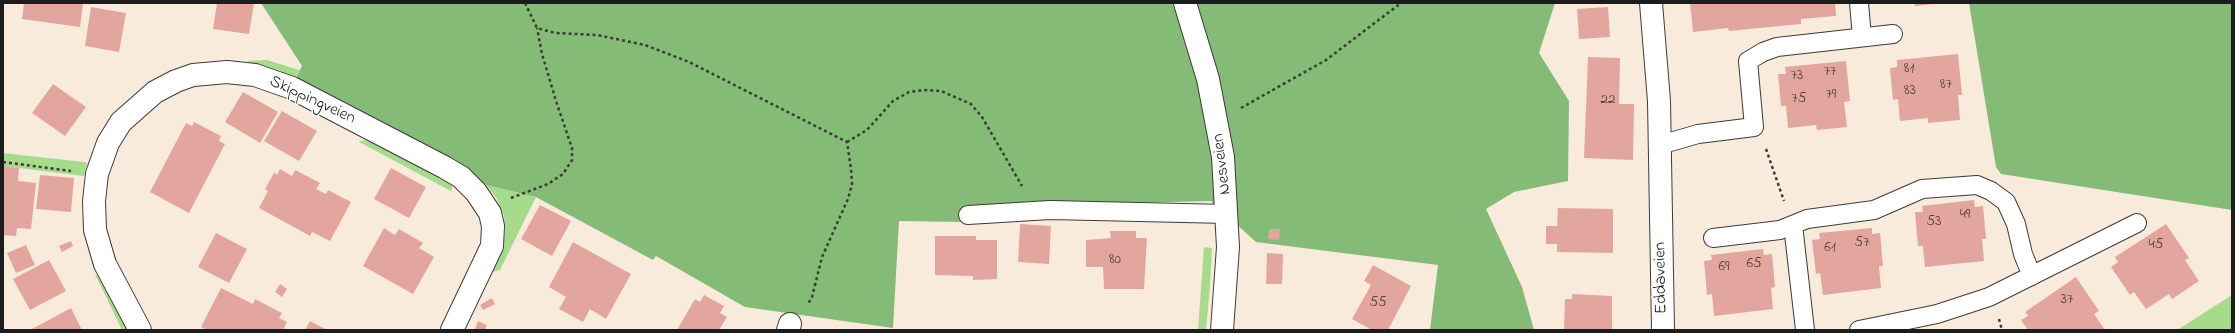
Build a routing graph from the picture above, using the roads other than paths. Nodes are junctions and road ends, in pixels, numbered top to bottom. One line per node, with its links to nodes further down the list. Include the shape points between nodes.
1 (1185, 3): 7 (street, Nesveien, via 1208,79 1217,122)
2 (1651, 3): 6 (street, Eddaveien, via 1659,94)
3 (1858, 3): 5 (lane)
4 (1893, 34): 5 (lane)
5 (1862, 37): 6 (lane, via 1777,47 1763,52 1748,61 1754,126 1698,134)
6 (1660, 145): 16 (street, Eddaveien)
7 (1228, 214): 8 (lane, via 1050,210); 15 (street, Nesveien, via 1227,273)
8 (968, 215)
9 (2137, 223): 12 (lane)
10 (1793, 225): 11 (lane, via 1780,230); 12 (lane, via 1807,219 1874,210 1922,189 1977,185 2006,202 2016,224 2023,254); 17 (lane)
11 (1713, 238)
12 (2032, 276): 18 (lane, via 1990,297 1956,309)
13 (140, 330): 14 (street, Skippingveien, via 105,264 95,230 94,200 97,174 108,143 121,122 155,92 193,75 227,72 255,75 292,88 444,167 476,192 490,213 493,226 492,246)
14 (452, 330)
15 (1222, 330)
16 (1663, 330)
17 (1805, 330)
18 (1859, 330)

